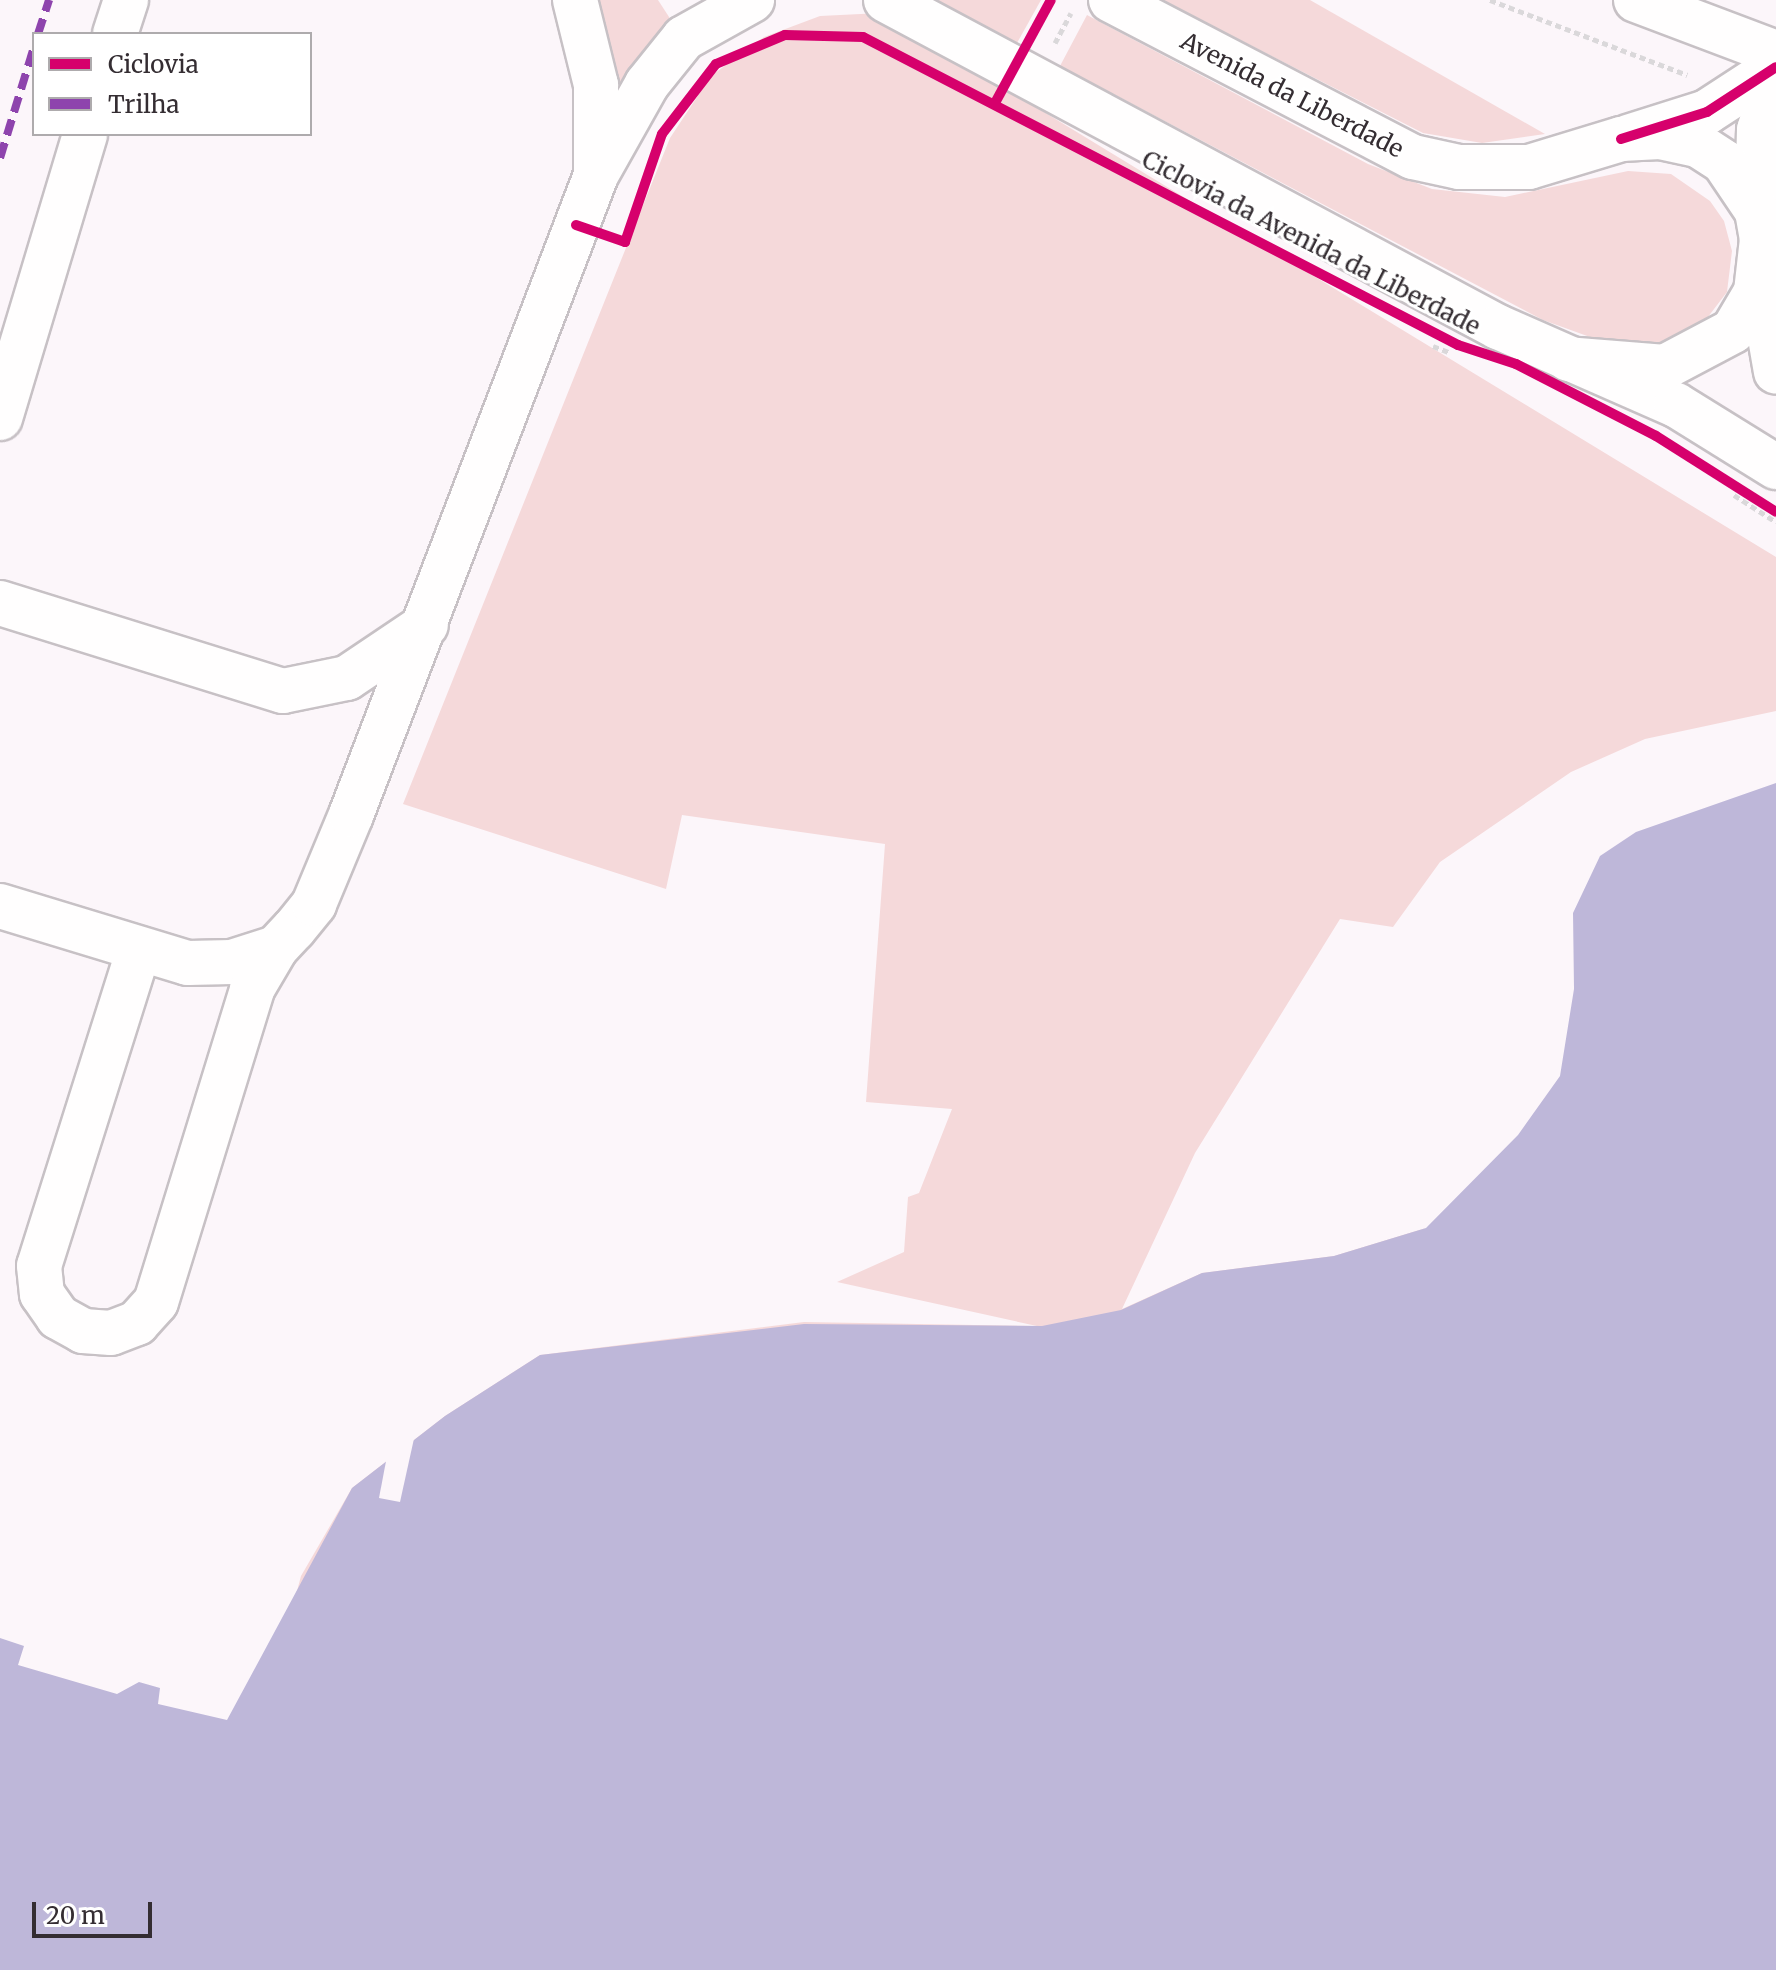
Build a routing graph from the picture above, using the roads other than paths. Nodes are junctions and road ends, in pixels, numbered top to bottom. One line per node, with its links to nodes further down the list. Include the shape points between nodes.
1 (126, 0): 7 (main road)
2 (575, 0): 13 (main road, via 596,85)
3 (752, 0): 13 (main road, via 684,38 647,84)
4 (1111, 0): 12 (main road, Avenida da Liberdade, via 1413,157 1459,167 1529,167)
5 (1636, 0): 8 (main road)
6 (887, 2): 16 (main road)
7 (116, 32)
8 (1776, 53)
9 (1776, 67): 12 (main road, via 1707,112)
10 (1776, 76): 14 (main road, via 1759,130)
11 (84, 136): 18 (main road)
12 (1621, 139): 14 (main road, Avenida da Liberdade, via 1698,145 1724,162)
13 (596, 175): 21 (main road)
14 (1757, 211): 15 (main road)
15 (1760, 280): 16 (main road, via 1733,331 1701,354 1665,367); 17 (main road)
16 (1568, 359): 19 (main road, via 1676,405)
17 (1776, 372)
18 (0, 418)
19 (1776, 467)
20 (0, 603): 21 (main road, via 283,691 347,678)
21 (426, 625): 23 (main road, via 314,904)
22 (0, 906): 24 (main road)
23 (276, 948): 24 (main road, via 232,962 188,963); 24 (main road, via 252,989 156,1302 124,1328 83,1331 58,1317 42,1294 39,1266)
24 (139, 949)

